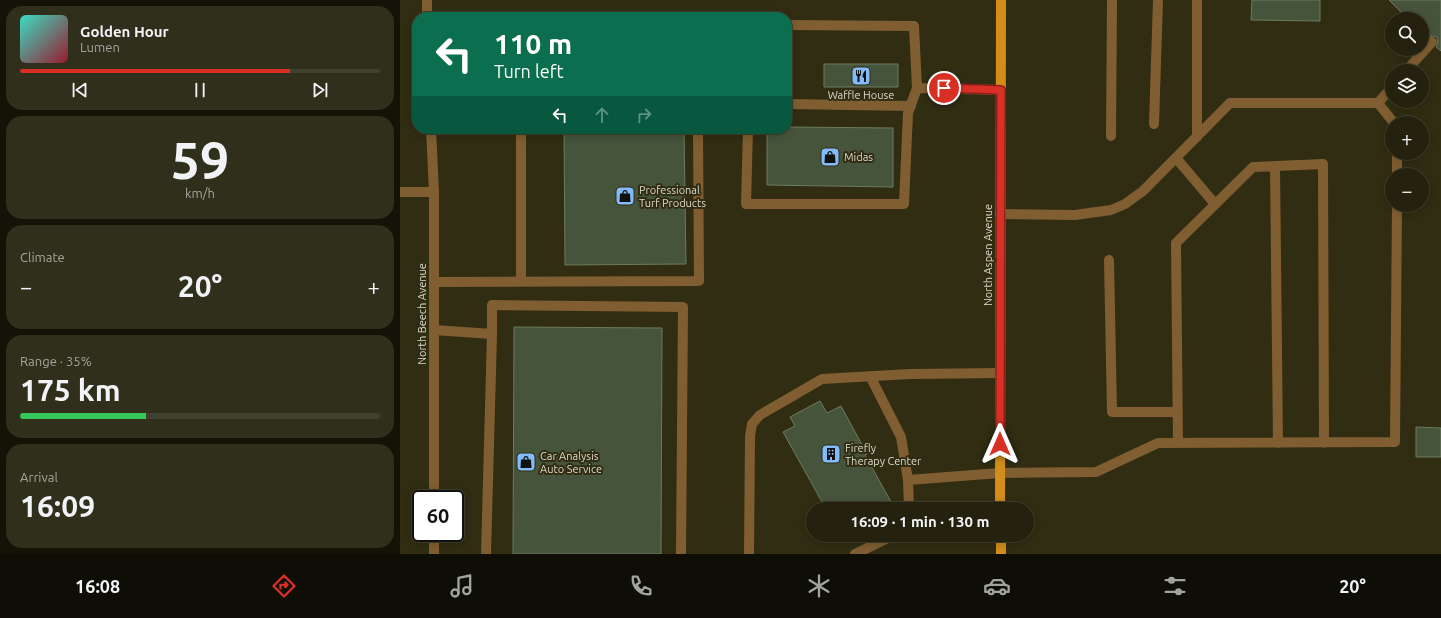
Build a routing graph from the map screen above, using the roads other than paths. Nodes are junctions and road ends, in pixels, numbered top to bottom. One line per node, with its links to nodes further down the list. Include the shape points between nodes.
1 (427, 0): 6 (street)
2 (1001, 0): 11 (main road, North Aspen Avenue)
3 (1112, 0): 22 (street)
4 (1158, 0): 17 (street)
5 (1197, 0): 23 (street)
6 (427, 12)
7 (792, 25): 10 (street, via 914,26)
8 (1432, 42): 9 (street)
9 (1412, 64)
10 (917, 88): 11 (street); 15 (street)
11 (1001, 90): 30 (main road, North Aspen Avenue)
12 (1385, 95): 13 (street)
13 (1378, 103): 16 (street); 23 (street, via 1230,103)
14 (792, 104): 15 (street)
15 (911, 106): 21 (street, via 908,113 904,204 746,204)
16 (1388, 116)
17 (1154, 124)
18 (431, 134): 27 (street, North Beech Avenue)
19 (520, 134): 32 (street)
20 (698, 134): 32 (street, via 699,281)
21 (748, 134)
22 (1111, 136)
23 (1197, 137): 24 (street)
24 (1176, 158): 28 (street); 30 (street, via 1143,191 1111,210 1075,215)
25 (1274, 166): 28 (street, via 1253,167); 40 (street); 41 (street, via 1323,164)
26 (400, 192): 27 (street)
27 (434, 192): 33 (street, North Beech Avenue)
28 (1216, 204): 38 (street, via 1176,242)
29 (1397, 212): 41 (street, via 1395,442)
30 (1000, 214): 36 (main road, North Aspen Avenue)
31 (1109, 260): 38 (street, via 1112,412)
32 (520, 281): 33 (street)
33 (434, 282): 34 (street, North Beech Avenue)
34 (434, 330): 35 (street); 44 (street, North Beech Avenue)
35 (492, 334): 51 (street); 52 (street, via 492,305 683,307)
36 (1000, 373): 37 (street); 42 (main road, North Aspen Avenue)
37 (870, 376): 43 (street, via 901,437); 53 (street, via 822,380 760,415 752,424)
38 (1177, 412): 39 (street)
39 (1178, 443): 40 (street); 42 (street, via 1158,443 1096,472)
40 (1278, 443): 41 (street)
41 (1324, 443)
42 (1000, 473): 43 (street); 46 (main road, North Aspen Avenue)
43 (908, 480): 45 (street)
44 (434, 490)
45 (909, 502)
46 (1000, 502)
47 (434, 542): 50 (street)
48 (880, 542): 54 (street)
49 (1000, 542): 55 (main road)
50 (434, 554)
51 (486, 554)
52 (681, 554)
53 (749, 554)
54 (855, 554)
55 (1001, 554)

